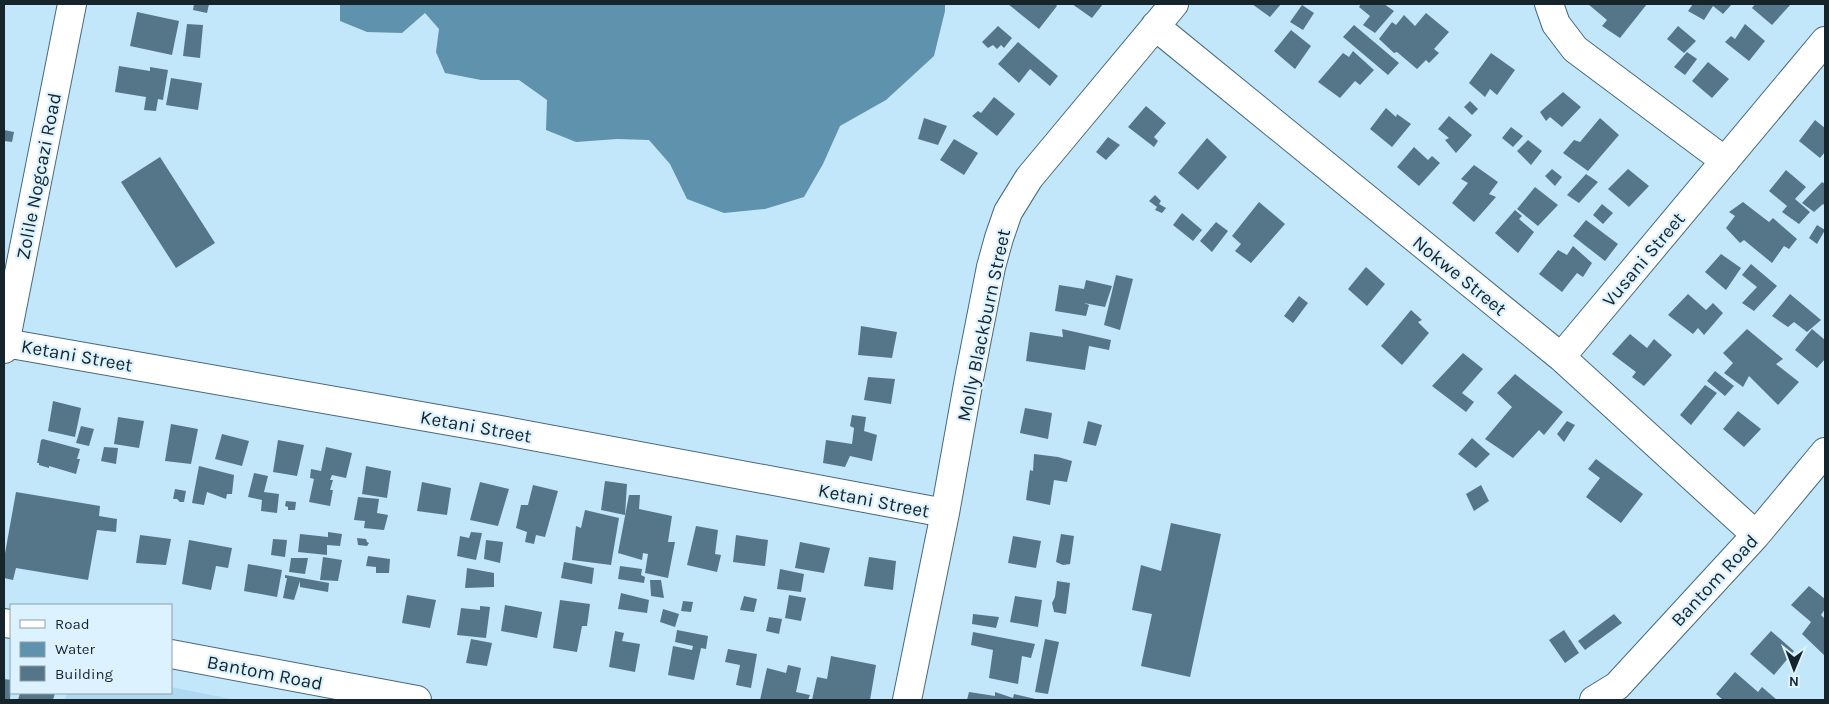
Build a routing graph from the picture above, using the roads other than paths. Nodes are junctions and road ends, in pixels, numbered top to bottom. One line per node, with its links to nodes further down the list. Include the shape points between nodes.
1 (72, 4): 7 (street, Zolile Nogcazi Road)
2 (1174, 4): 4 (street, Molly Blackburn Street)
3 (1549, 4): 6 (street, via 1556,24 1575,49)
4 (1155, 26): 8 (street, Nokwe Street); 10 (street, Molly Blackburn Street, via 1029,178 1008,212 991,267)
5 (1825, 41): 6 (street, Vusani Street)
6 (1725, 161): 8 (street, Vusani Street)
7 (4, 346): 10 (street, Ketani Street, via 495,429)
8 (1561, 357): 11 (street, Nokwe Street)
9 (1825, 452): 11 (street, Bantom Road)
10 (945, 513): 14 (street, Molly Blackburn Street)
11 (1756, 535): 15 (street, Bantom Road, via 1617,686)
12 (172, 654): 13 (street, Bantom Road)
13 (417, 700)
14 (908, 700)
15 (1594, 700)

